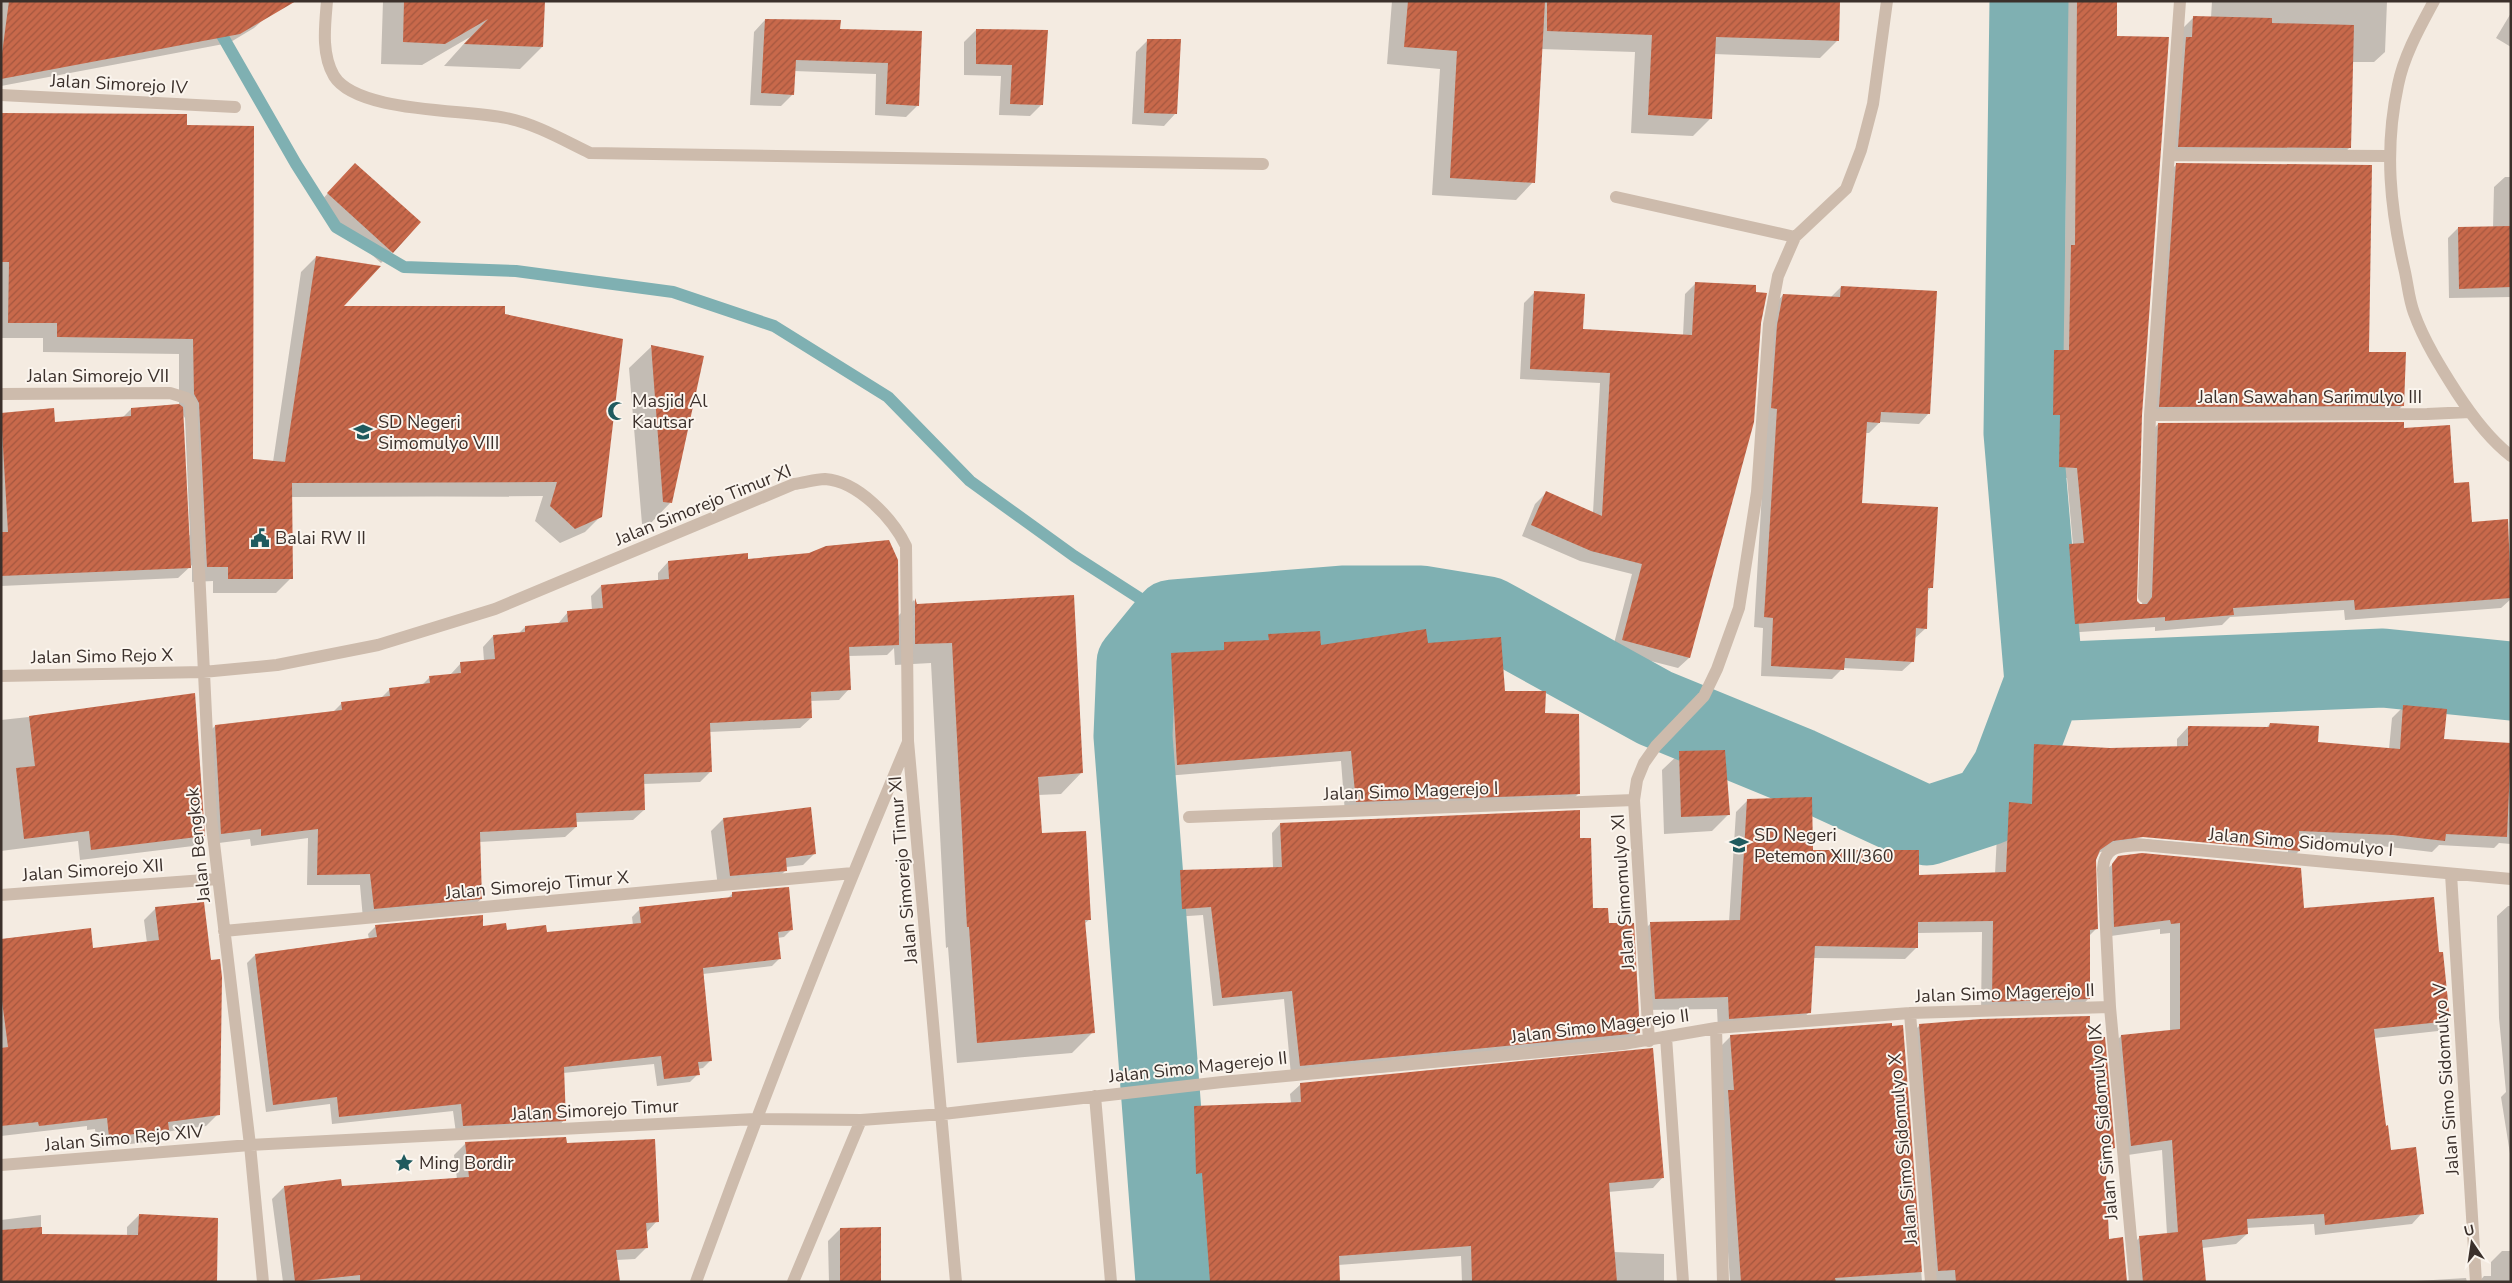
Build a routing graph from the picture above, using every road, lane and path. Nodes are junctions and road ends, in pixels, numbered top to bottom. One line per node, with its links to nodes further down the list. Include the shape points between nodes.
1 (327, 1): 9 (street, via 325,54 334,76 350,92 378,102 505,118 533,125 590,153)
2 (1886, 1): 11 (street, via 1873,104 1846,189)
3 (2180, 1): 7 (street)
4 (2434, 1): 8 (street, via 2417,33 2398,84)
5 (1, 95): 6 (street, Jalan Simorejo IV)
6 (235, 107)
7 (2169, 155): 8 (street); 15 (street)
8 (2388, 156): 14 (street, via 2391,199 2414,313 2439,365)
9 (1263, 164)
10 (1616, 196): 11 (street)
11 (1795, 237): 21 (street, Jalan Simomulyo XI, via 1778,276 1769,324 1757,492 1739,608 1704,696 1644,762)
12 (1, 394): 13 (street, Jalan Simorejo VII, via 170,393 186,398)
13 (191, 404): 18 (street, Jalan Bengkok)
14 (2470, 412): 15 (street, Jalan Sawahan Sarimulyo III); 16 (street, via 2501,449)
15 (2150, 415): 17 (street)
16 (2511, 456)
17 (2144, 596)
18 (203, 672): 19 (street, Jalan Simo Rejo X); 20 (street, Jalan Simorejo Timur XI, via 277,666 378,645 495,609 794,484 825,480 842,484 865,497 897,527 906,546); 26 (street, Jalan Bengkok, via 210,818)
19 (1, 676)
20 (908, 740): 24 (street); 36 (street, Jalan Simorejo Timur XI)
21 (1634, 800): 22 (street, Jalan Simo Magerejo I); 34 (street, Jalan Simomulyo XI)
22 (1189, 817)
23 (2103, 870): 25 (street, Jalan Simo Sidomulyo I, via 2103,859 2109,851 2142,845); 30 (street, Jalan Simo Sidomulyo IX)
24 (853, 873): 29 (street, Jalan Simorejo Timur X); 37 (street)
25 (2451, 874): 27 (street, Jalan Simo Sidomulyo I); 50 (street, Jalan Simo Sidomulyo V)
26 (218, 879): 28 (street, Jalan Simorejo XII); 29 (street, Jalan Bengkok)
27 (2511, 879)
28 (1, 895)
29 (224, 931): 39 (street, Jalan Bengkok)
30 (2110, 1007): 31 (street, Jalan Simo Magerejo II); 49 (street, Jalan Simo Sidomulyo IX)
31 (1910, 1013): 32 (street, Jalan Simo Magerejo II); 48 (street, Jalan Simo Sidomulyo X)
32 (1716, 1028): 33 (street, Jalan Simo Magerejo II); 47 (street)
33 (1666, 1037): 34 (street, Jalan Simo Magerejo II); 46 (street)
34 (1649, 1041): 35 (street, Jalan Simo Magerejo II)
35 (1095, 1096): 36 (street, Jalan Simorejo Timur); 45 (street)
36 (942, 1114): 38 (street, Jalan Simorejo Timur); 44 (street)
37 (755, 1119): 38 (street, Jalan Simorejo Timur); 39 (street, Jalan Simorejo Timur); 42 (street)
38 (861, 1120): 43 (street)
39 (250, 1145): 40 (street, Jalan Simo Rejo XIV); 41 (street, Jalan Bengkok)
40 (1, 1165)
41 (263, 1282)
42 (696, 1282)
43 (793, 1282)
44 (956, 1282)
45 (1111, 1282)
46 (1683, 1282)
47 (1723, 1282)
48 (1932, 1282)
49 (2135, 1282)
50 (2476, 1282)

